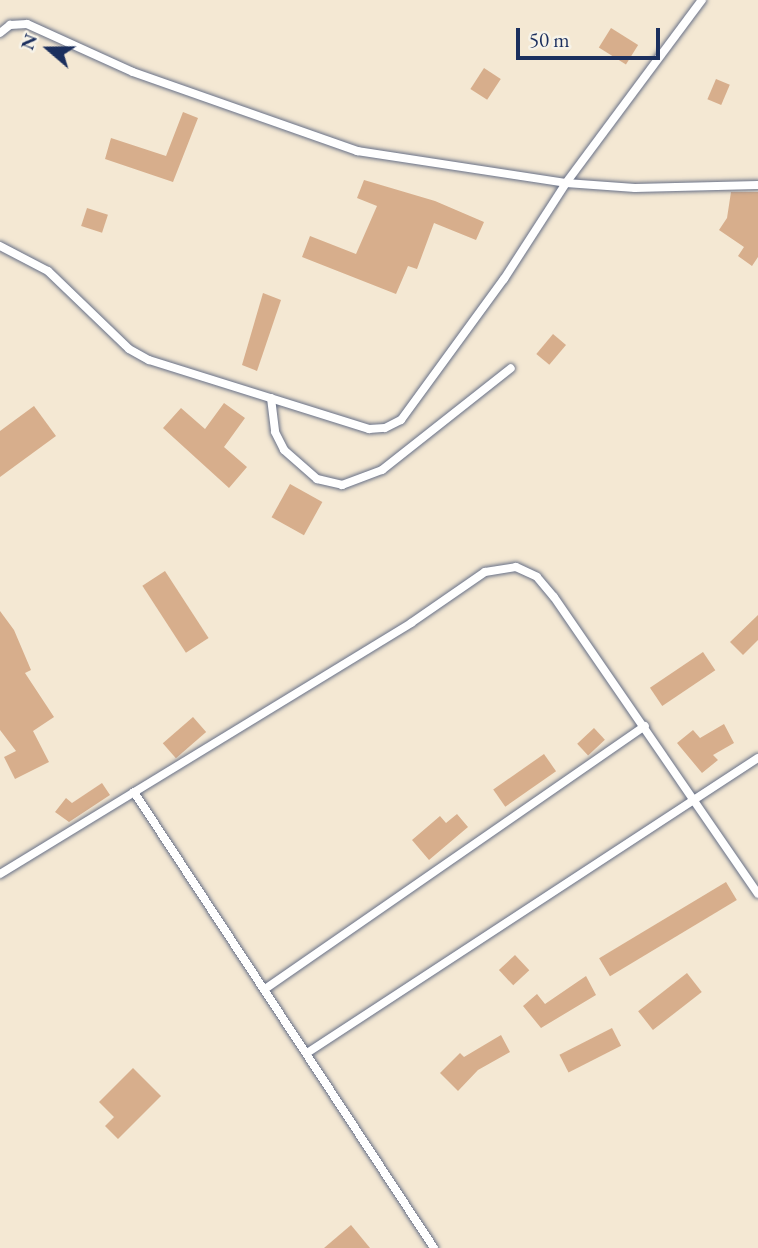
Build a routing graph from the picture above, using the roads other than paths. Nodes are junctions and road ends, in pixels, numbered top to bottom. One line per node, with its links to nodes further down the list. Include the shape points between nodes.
1 (702, 0): 3 (lane)
2 (0, 33): 3 (lane, via 10,25 27,24 133,72 357,151)
3 (566, 183): 4 (lane, via 635,188); 7 (lane, via 504,279 401,421 369,429)
4 (758, 186)
5 (0, 246): 7 (lane, via 48,271 129,349)
6 (511, 368): 7 (lane, via 382,470 342,485 317,479 284,450 275,432)
7 (271, 398)
8 (645, 726): 10 (lane, via 554,597 537,577 516,566 485,572 411,623); 11 (lane); 14 (lane)
9 (758, 758): 11 (lane)
10 (134, 792): 12 (lane); 14 (lane)
11 (695, 800): 13 (lane); 15 (lane)
12 (0, 874)
13 (758, 894)
14 (265, 989): 15 (lane)
15 (307, 1053): 16 (lane)
16 (435, 1248)

